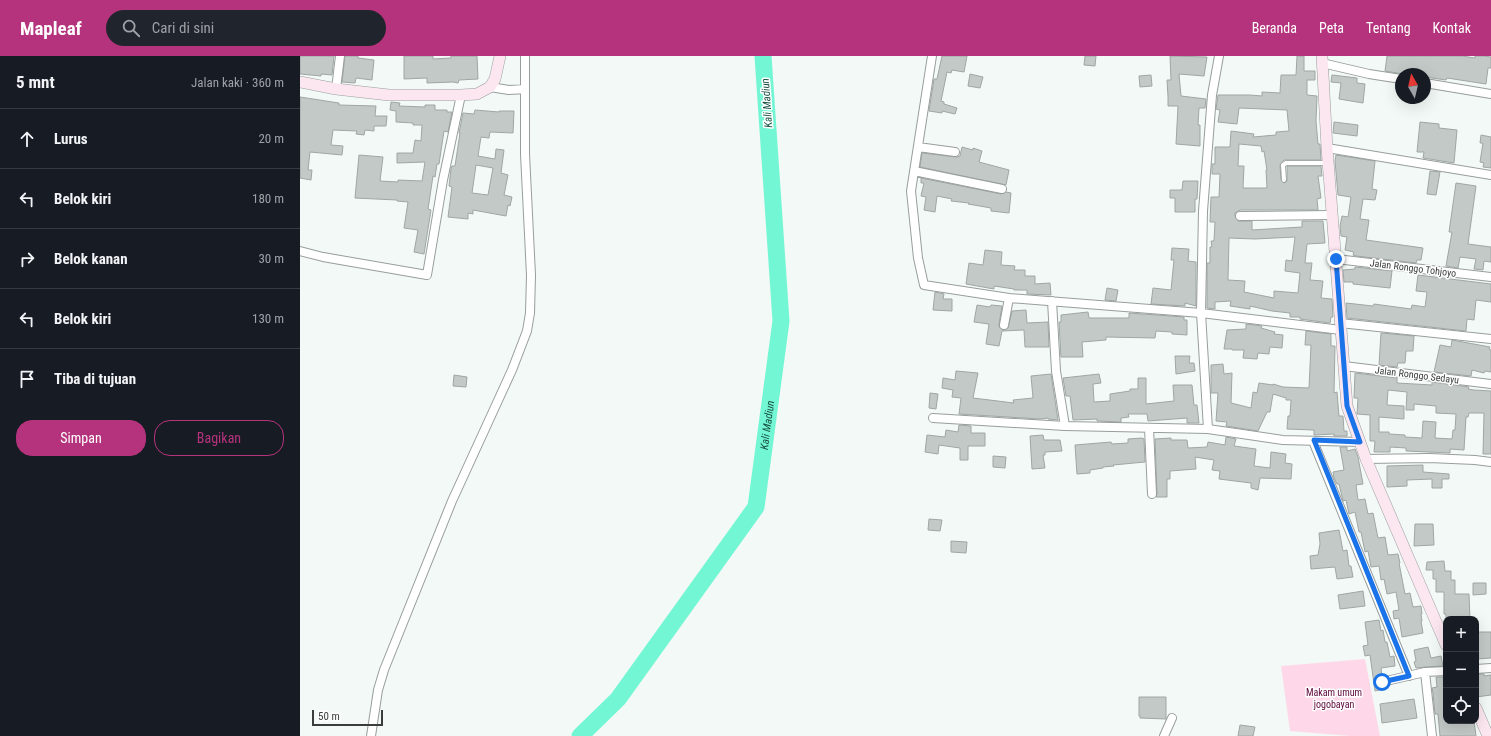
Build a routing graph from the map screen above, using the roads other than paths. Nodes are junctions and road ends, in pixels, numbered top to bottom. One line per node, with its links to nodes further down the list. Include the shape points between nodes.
1 (340, 56): 11 (street)
2 (500, 56): 10 (street, via 495,79)
3 (525, 56): 12 (street)
4 (932, 56): 15 (street)
5 (1219, 56): 30 (street, via 1208,128)
6 (1322, 59): 7 (street, via 1369,74); 16 (street)
7 (1395, 78)
8 (300, 82): 11 (street)
9 (1431, 84): 13 (street)
10 (490, 87): 12 (street); 14 (street, via 477,94)
11 (336, 89): 14 (street, via 389,95)
12 (525, 89): 54 (street, via 530,275 530,313 527,331 512,370 452,501 384,670)
13 (1491, 94)
14 (461, 95): 25 (street, via 427,275)
15 (918, 146): 17 (street); 19 (street)
16 (1327, 148): 18 (street); 20 (street)
17 (955, 152)
18 (1328, 163): 21 (lane, via 1286,163 1283,166); 23 (street)
19 (914, 171): 22 (street); 28 (street, via 911,191 918,258 924,285)
20 (1491, 175)
21 (1284, 180)
22 (1002, 189)
23 (1332, 215): 24 (street); 26 (street)
24 (1240, 216)
25 (300, 251)
26 (1336, 259): 27 (street, Jalan Ronggo Tohjoyo); 32 (street)
27 (1491, 277)
28 (1009, 298): 29 (street); 31 (street)
29 (1052, 301): 30 (street); 37 (street, via 1056,371)
30 (1201, 313): 32 (street); 39 (street)
31 (1004, 325)
32 (1340, 327): 33 (street); 34 (street)
33 (1491, 339)
34 (1344, 366): 35 (street, Jalan Ronggo Sedayu); 41 (street, via 1347,406)
35 (1491, 384)
36 (932, 418): 37 (street)
37 (1065, 426): 38 (street)
38 (1149, 428): 39 (street); 44 (street)
39 (1208, 429): 40 (street, via 1283,440)
40 (1314, 440): 41 (street); 50 (street)
41 (1360, 442): 42 (street)
42 (1366, 459): 43 (street, via 1429,458); 45 (street)
43 (1491, 462)
44 (1152, 494)
45 (1443, 638)
46 (1491, 668): 47 (street)
47 (1479, 669)
48 (1443, 671): 49 (street)
49 (1425, 672): 50 (street); 56 (street)
50 (1409, 676): 51 (street)
51 (1382, 682)
52 (1479, 715): 57 (street)
53 (1172, 718): 55 (street)
54 (370, 736)
55 (1164, 736)
56 (1432, 736)
57 (1488, 736)

